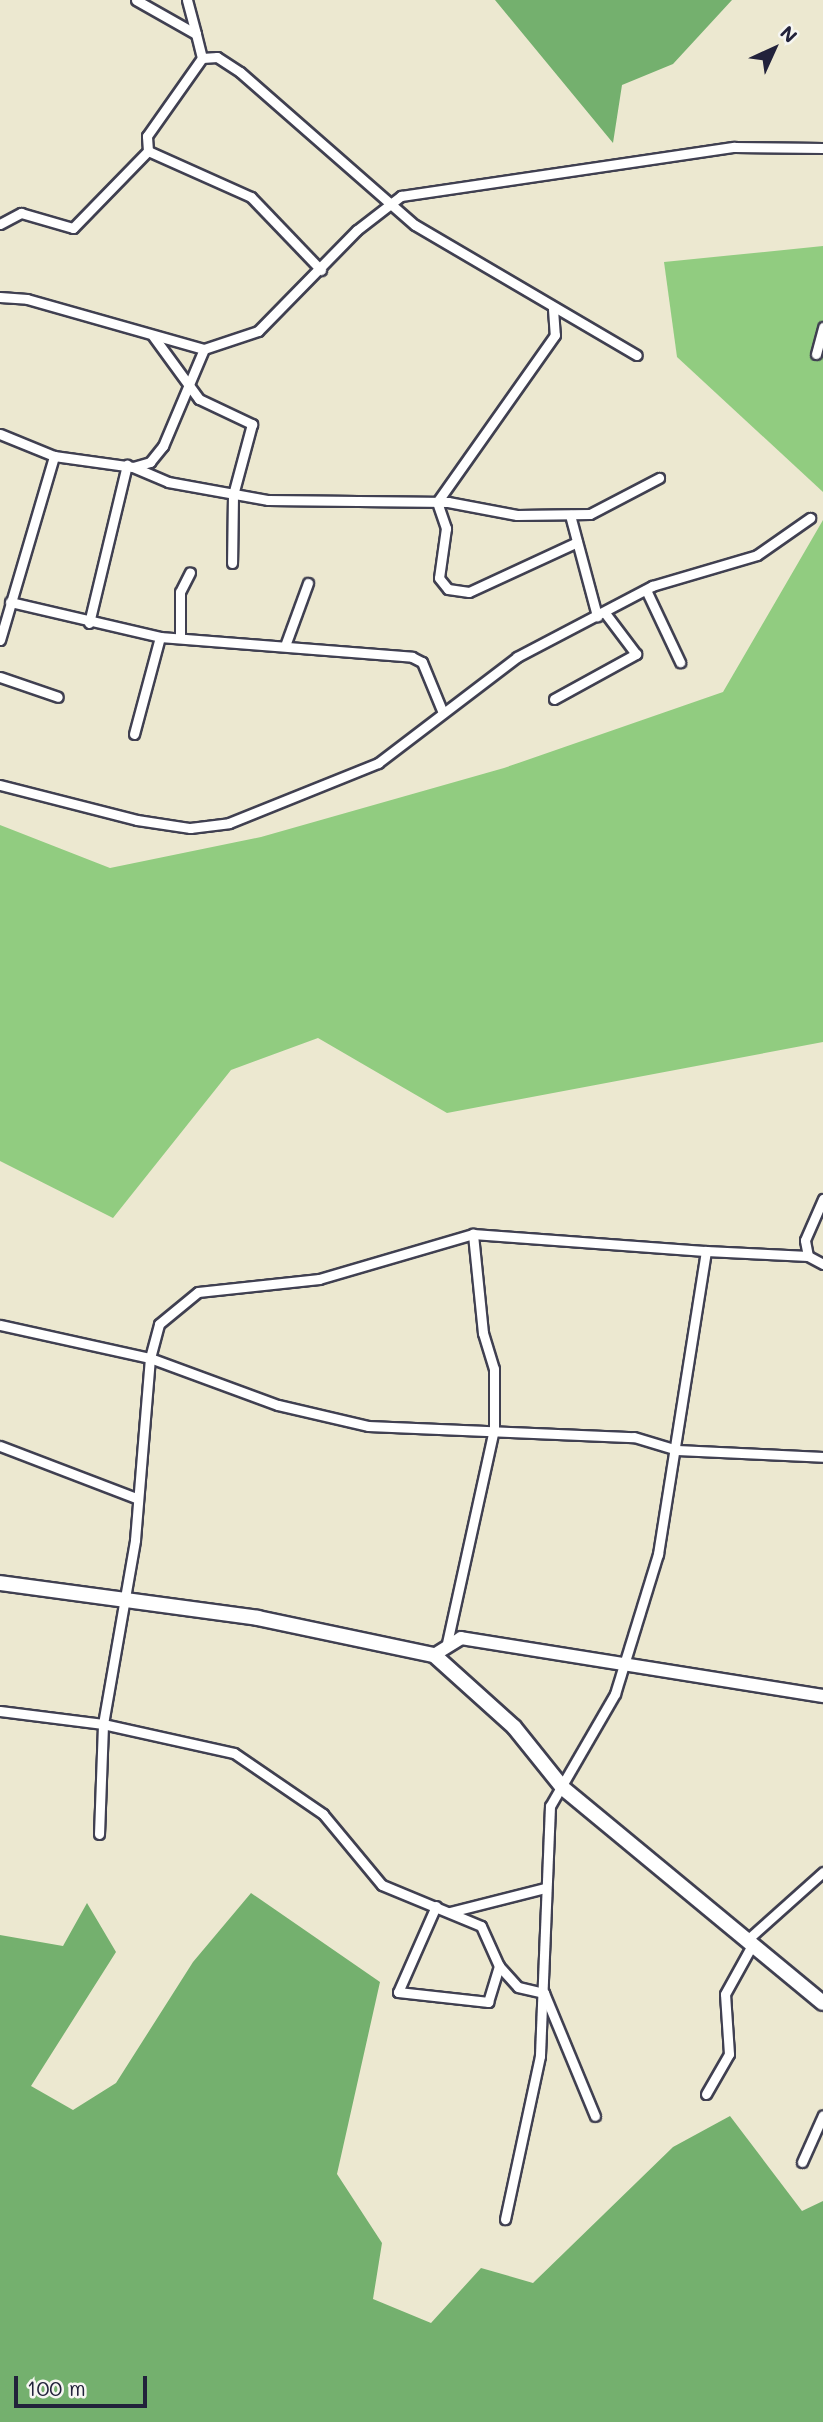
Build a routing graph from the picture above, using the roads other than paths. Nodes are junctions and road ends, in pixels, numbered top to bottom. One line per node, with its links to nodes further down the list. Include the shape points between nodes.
1 (136, 0): 3 (street)
2 (187, 0): 3 (street)
3 (196, 34): 4 (street)
4 (202, 58): 6 (street, via 147,136); 7 (street, via 217,57 240,72)
5 (823, 148): 7 (street, via 734,147 423,191)
6 (148, 151): 8 (street, via 73,228 21,213); 9 (street, via 251,197)
7 (389, 202): 9 (street); 11 (street, via 415,225)
8 (0, 224)
9 (321, 270): 14 (street, via 258,331)
10 (0, 297): 13 (street, via 27,299)
11 (548, 303): 16 (street); 23 (street, via 559,318 555,335 498,424 461,462)
12 (823, 327): 15 (street)
13 (153, 336): 14 (street); 17 (street)
14 (204, 349): 17 (street)
15 (816, 354)
16 (636, 355)
17 (185, 384): 20 (street, via 163,446 150,462); 22 (street, via 199,399 252,424)
18 (0, 434): 19 (street)
19 (54, 456): 20 (street); 31 (street)
20 (130, 466): 22 (street); 33 (street)
21 (659, 478): 24 (street, via 590,514)
22 (233, 495): 23 (street); 27 (street)
23 (437, 502): 24 (street, via 517,515); 26 (street, via 446,528 438,573 448,589 475,589)
24 (570, 515): 26 (street)
25 (810, 518): 30 (street, via 757,555)
26 (577, 542): 32 (street)
27 (232, 563)
28 (190, 572): 34 (street, via 180,592)
29 (308, 583): 37 (street)
30 (646, 590): 32 (street); 38 (street)
31 (10, 602): 33 (street); 36 (street)
32 (601, 614): 41 (street, via 636,654); 42 (street, via 517,657)
33 (89, 623): 35 (street)
34 (180, 635): 35 (street); 37 (street)
35 (160, 636): 43 (street)
36 (0, 640)
37 (286, 643): 42 (street, via 419,660)
38 (680, 662)
39 (0, 677): 40 (street)
40 (58, 697)
41 (554, 699)
42 (443, 713): 44 (street, via 378,762 206,827 137,820)
43 (134, 734)
44 (0, 785)
45 (823, 1199): 48 (street, via 805,1240)
46 (473, 1234): 47 (street, via 572,1246); 51 (street, via 319,1279 198,1292 159,1324); 52 (street, via 483,1333 494,1369)
47 (706, 1251): 48 (street); 54 (street)
48 (808, 1256): 49 (street)
49 (823, 1264)
50 (0, 1325): 51 (street)
51 (150, 1358): 52 (street, via 278,1405 368,1426); 56 (street)
52 (494, 1430): 54 (street, via 634,1437); 59 (street)
53 (0, 1447): 56 (street)
54 (677, 1450): 55 (street); 61 (street, via 658,1554)
55 (823, 1457)
56 (136, 1498): 58 (street, via 135,1540)
57 (0, 1583): 58 (main road)
58 (119, 1602): 60 (main road, via 258,1618); 64 (street)
59 (447, 1643): 60 (street); 61 (street, via 461,1638)
60 (435, 1655): 65 (main road, via 514,1727)
61 (626, 1662): 62 (street); 65 (street)
62 (823, 1696)
63 (0, 1711): 64 (street)
64 (103, 1724): 66 (street); 69 (street, via 234,1753 323,1814 382,1885)
65 (563, 1788): 68 (street, via 550,1806); 71 (main road)
66 (99, 1834)
67 (823, 1872): 71 (street)
68 (545, 1888): 70 (street); 73 (street)
69 (436, 1906): 70 (street); 72 (street, via 398,1992 488,2002)
70 (450, 1912): 72 (street, via 481,1926)
71 (749, 1944): 74 (main road); 75 (street, via 725,1994 729,2054)
72 (499, 1966): 73 (street, via 518,1987)
73 (544, 1993): 77 (street); 79 (street, via 540,2056)
74 (823, 2003)
75 (706, 2094)
76 (823, 2115): 78 (street)
77 (595, 2116)
78 (802, 2162)
79 (505, 2220)

